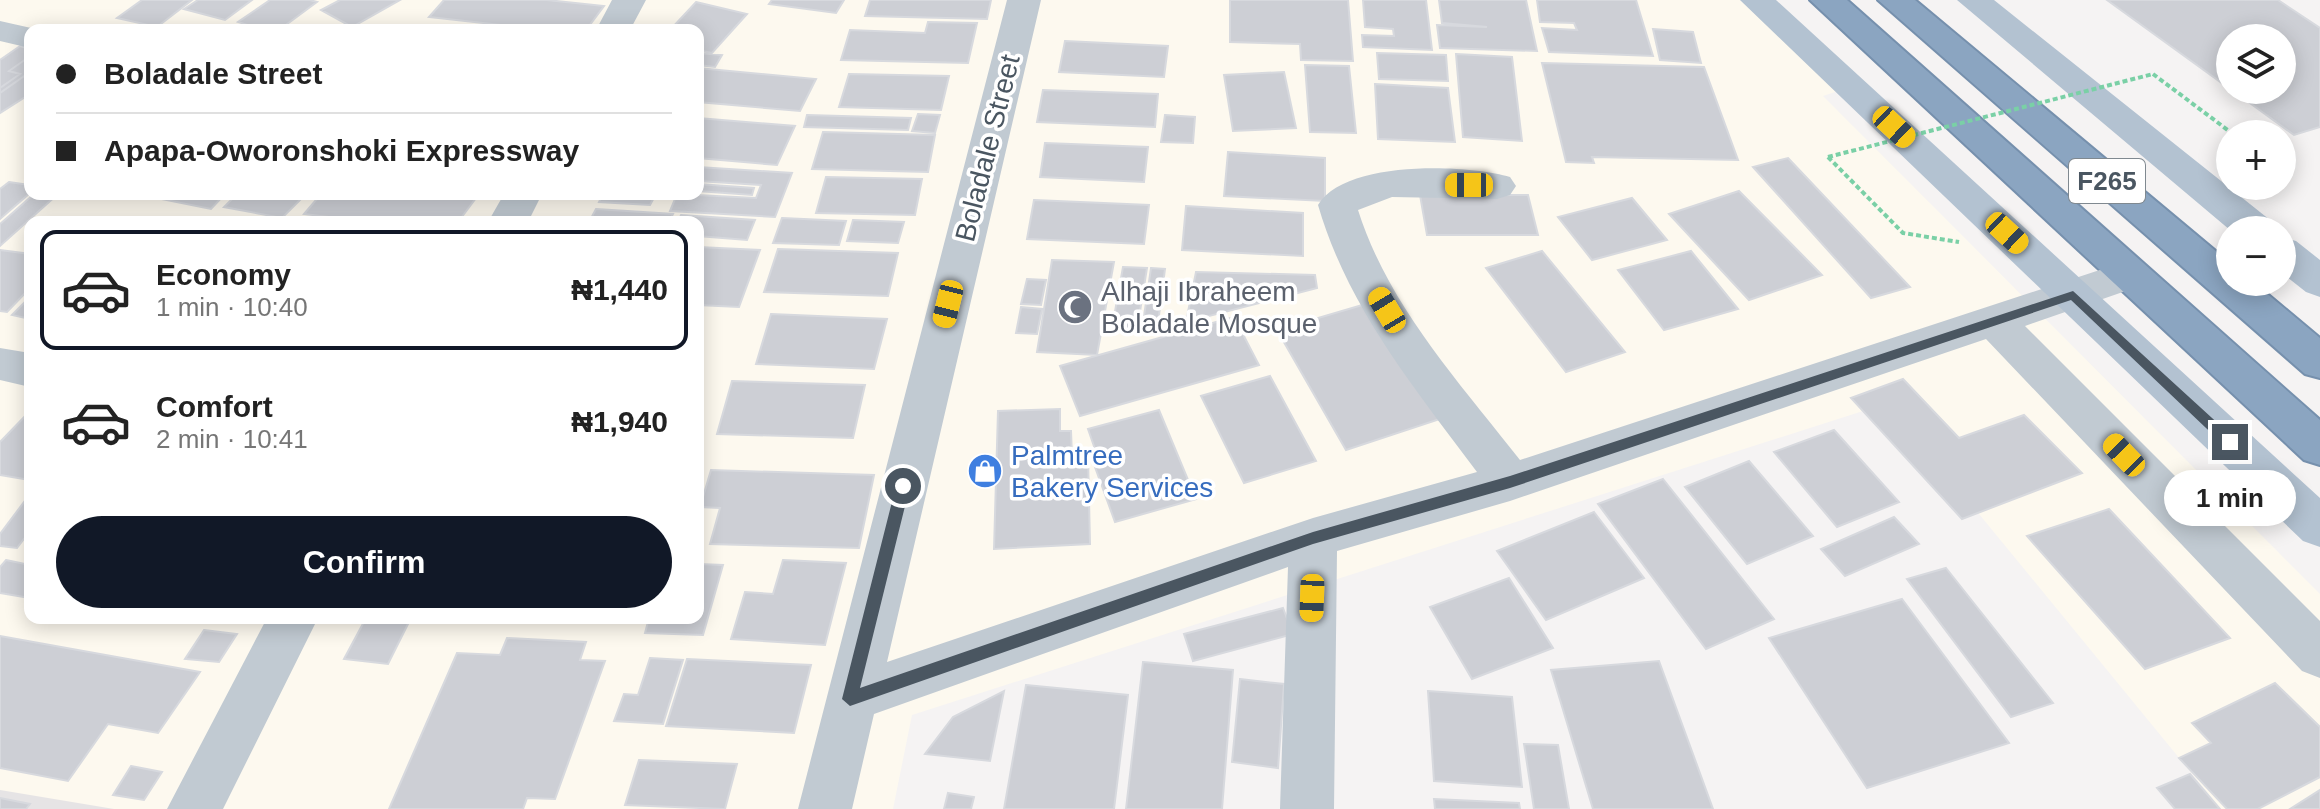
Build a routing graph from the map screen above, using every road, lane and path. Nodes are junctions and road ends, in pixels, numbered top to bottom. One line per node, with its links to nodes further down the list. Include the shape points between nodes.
1 (629, 0): 7 (street)
2 (1024, 0): 28 (street, Boladale Street)
3 (1757, 0): 17 (main road)
4 (1827, 0): 15 (highway, F265)
5 (1895, 0): 19 (highway, F265)
6 (1974, 0): 12 (main road)
7 (616, 24)
8 (0, 31): 9 (street)
9 (24, 37)
10 (2216, 121): 13 (path, bridge, via 2153,74 1828,157)
11 (1497, 186): 23 (street, via 1386,185 1351,193 1337,205 1358,262 1401,334)
12 (2239, 216)
13 (1903, 233)
14 (2296, 262): 16 (main road)
15 (2129, 275): 17 (street); 22 (highway, F265)
16 (2320, 282)
17 (2073, 295): 18 (street); 24 (main road)
18 (1994, 321): 23 (street); 27 (street)
19 (2320, 362)
20 (0, 364): 21 (street)
21 (24, 369)
22 (2320, 447)
23 (1510, 482): 25 (street)
24 (2320, 527)
25 (1313, 538): 28 (street); 31 (street)
26 (290, 624): 29 (street)
27 (2320, 655)
28 (850, 699): 30 (street, Boladale Street)
29 (194, 809)
30 (825, 809)
31 (1307, 809)

